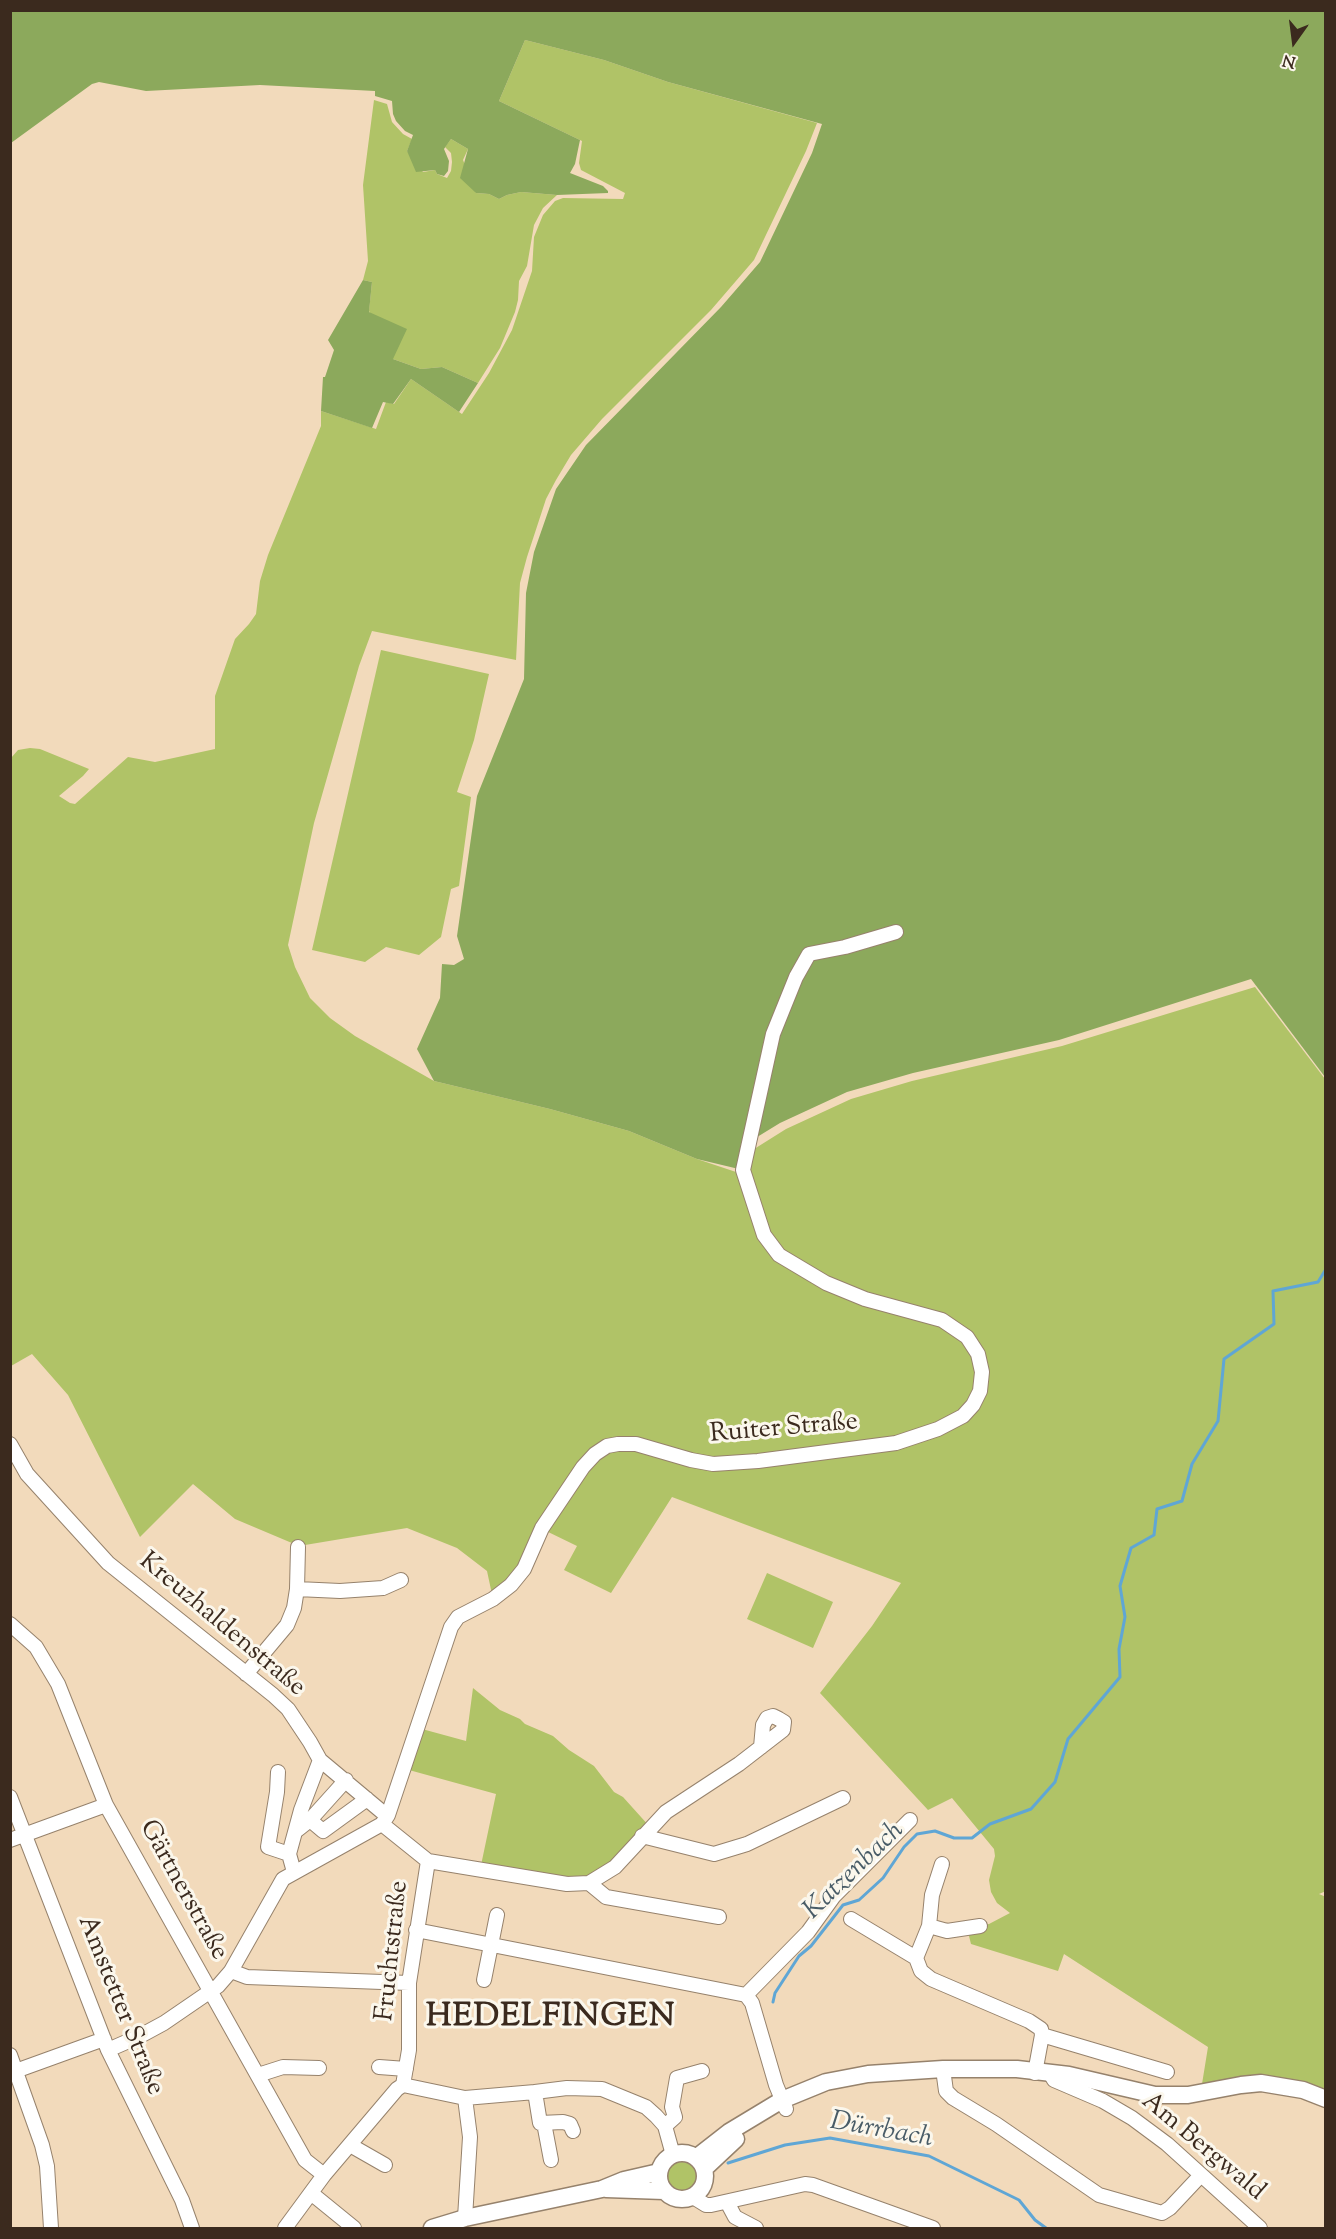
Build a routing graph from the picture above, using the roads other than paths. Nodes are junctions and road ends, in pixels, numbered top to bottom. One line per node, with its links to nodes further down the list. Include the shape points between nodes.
1 (896, 932): 17 (street, Ruiter Straße, via 809,954 773,1034 743,1170 764,1235 779,1255 826,1283 865,1299 942,1320 968,1337 982,1372 973,1406 938,1430 896,1443 758,1461 713,1464 636,1444 607,1446 595,1454 542,1528 524,1569 511,1585 458,1617 451,1627)
2 (10, 1444): 7 (street, Kreuzhaldenstraße, via 27,1474 108,1563)
3 (298, 1547): 5 (street)
4 (400, 1580): 5 (street, via 383,1588)
5 (297, 1589): 7 (street, via 287,1625)
6 (10, 1624): 15 (street, Gärtnerstraße, via 36,1647 58,1684)
7 (246, 1674): 9 (street, Kreuzhaldenstraße, via 288,1709)
8 (761, 1747): 21 (street, via 666,1812)
9 (320, 1760): 11 (street, Fruchtstraße); 19 (street)
10 (278, 1772): 23 (street, via 268,1847)
11 (346, 1780): 14 (street, Fruchtstraße); 16 (street)
12 (10, 1797): 20 (street, Amstetter Straße)
13 (843, 1798): 21 (street, via 747,1844 714,1854)
14 (367, 1799): 16 (street, via 323,1831); 17 (street, Fruchtstraße)
15 (106, 1805): 20 (street); 39 (street, Gärtnerstraße)
16 (310, 1820): 19 (street)
17 (385, 1820): 24 (street, Fruchtstraße); 26 (street)
18 (910, 1820): 40 (street, via 840,1889 808,1932)
19 (296, 1831): 23 (street)
20 (25, 1835): 22 (street); 42 (street, Amstetter Straße)
21 (642, 1836): 27 (street, via 615,1867)
22 (10, 1840)
23 (289, 1854): 26 (street)
24 (428, 1861): 27 (street, via 567,1884); 33 (street, Fruchtstraße)
25 (942, 1864): 31 (street)
26 (294, 1872): 36 (street, via 277,1887)
27 (589, 1883): 29 (street, via 606,1897)
28 (497, 1915): 34 (street)
29 (719, 1917)
30 (851, 1919): 35 (street)
31 (928, 1926): 32 (street, via 947,1930); 35 (street)
32 (980, 1926)
33 (416, 1930): 34 (street); 38 (street, Fruchtstraße)
34 (490, 1945): 37 (street); 40 (street)
35 (916, 1958): 41 (street, via 921,1971 931,1979 1036,2024)
36 (231, 1971): 38 (street, via 247,1977); 39 (street)
37 (484, 1980)
38 (409, 1983): 46 (street, Fruchtstraße)
39 (211, 1991): 42 (street, via 164,2023); 52 (street, Gärtnerstraße)
40 (746, 1995): 57 (street, via 752,2003)
41 (1042, 2035): 49 (street); 51 (street)
42 (106, 2045): 48 (street); 76 (street, Amstetter Straße, via 182,2200)
43 (10, 2055): 48 (street)
44 (379, 2067): 46 (street)
45 (319, 2068): 52 (street, via 283,2067)
46 (406, 2069): 53 (street, Fruchtstraße)
47 (702, 2071): 59 (street, via 677,2078 672,2107 675,2117)
48 (14, 2072): 75 (street, via 44,2156)
49 (1167, 2072)
50 (943, 2073): 51 (main road, via 1016,2078); 57 (main road, via 844,2089); 68 (street, via 946,2091 953,2098 1099,2195 1162,2212)
51 (1042, 2073): 56 (main road, via 1070,2075 1155,2095 1188,2095 1261,2084 1303,2090); 68 (street, Am Bergwald, via 1132,2118)
52 (258, 2075): 67 (street, Gärtnerstraße, via 305,2160)
53 (403, 2085): 55 (street); 61 (street)
54 (535, 2092): 55 (street); 58 (street, via 540,2123); 59 (street, via 602,2089 646,2107)
55 (465, 2098): 74 (street, via 470,2137)
56 (1326, 2099)
57 (784, 2104): 64 (main road)
58 (544, 2122): 60 (street, via 563,2121); 63 (street)
59 (665, 2126): 62 (street)
60 (573, 2131)
61 (350, 2145): 65 (street); 67 (street)
62 (673, 2155): 64 (main road, via 684,2153); 66 (main road)
63 (551, 2160)
64 (700, 2163): 72 (main road, via 704,2182)
65 (384, 2166)
66 (659, 2172): 69 (main road); 70 (main road)
67 (324, 2175): 71 (street)
68 (1201, 2175): 82 (street, Am Bergwald)
69 (602, 2189): 70 (main road); 74 (main road)
70 (664, 2191): 72 (main road, via 677,2199)
71 (311, 2193): 77 (street); 78 (street)
72 (693, 2197): 73 (street, via 706,2205)
73 (728, 2202): 80 (street, via 735,2217); 81 (street, via 813,2185)
74 (465, 2218): 79 (main road)
75 (51, 2229)
76 (192, 2229)
77 (285, 2229)
78 (354, 2229)
79 (432, 2229)
80 (756, 2229)
81 (933, 2229)
82 (1260, 2229)

